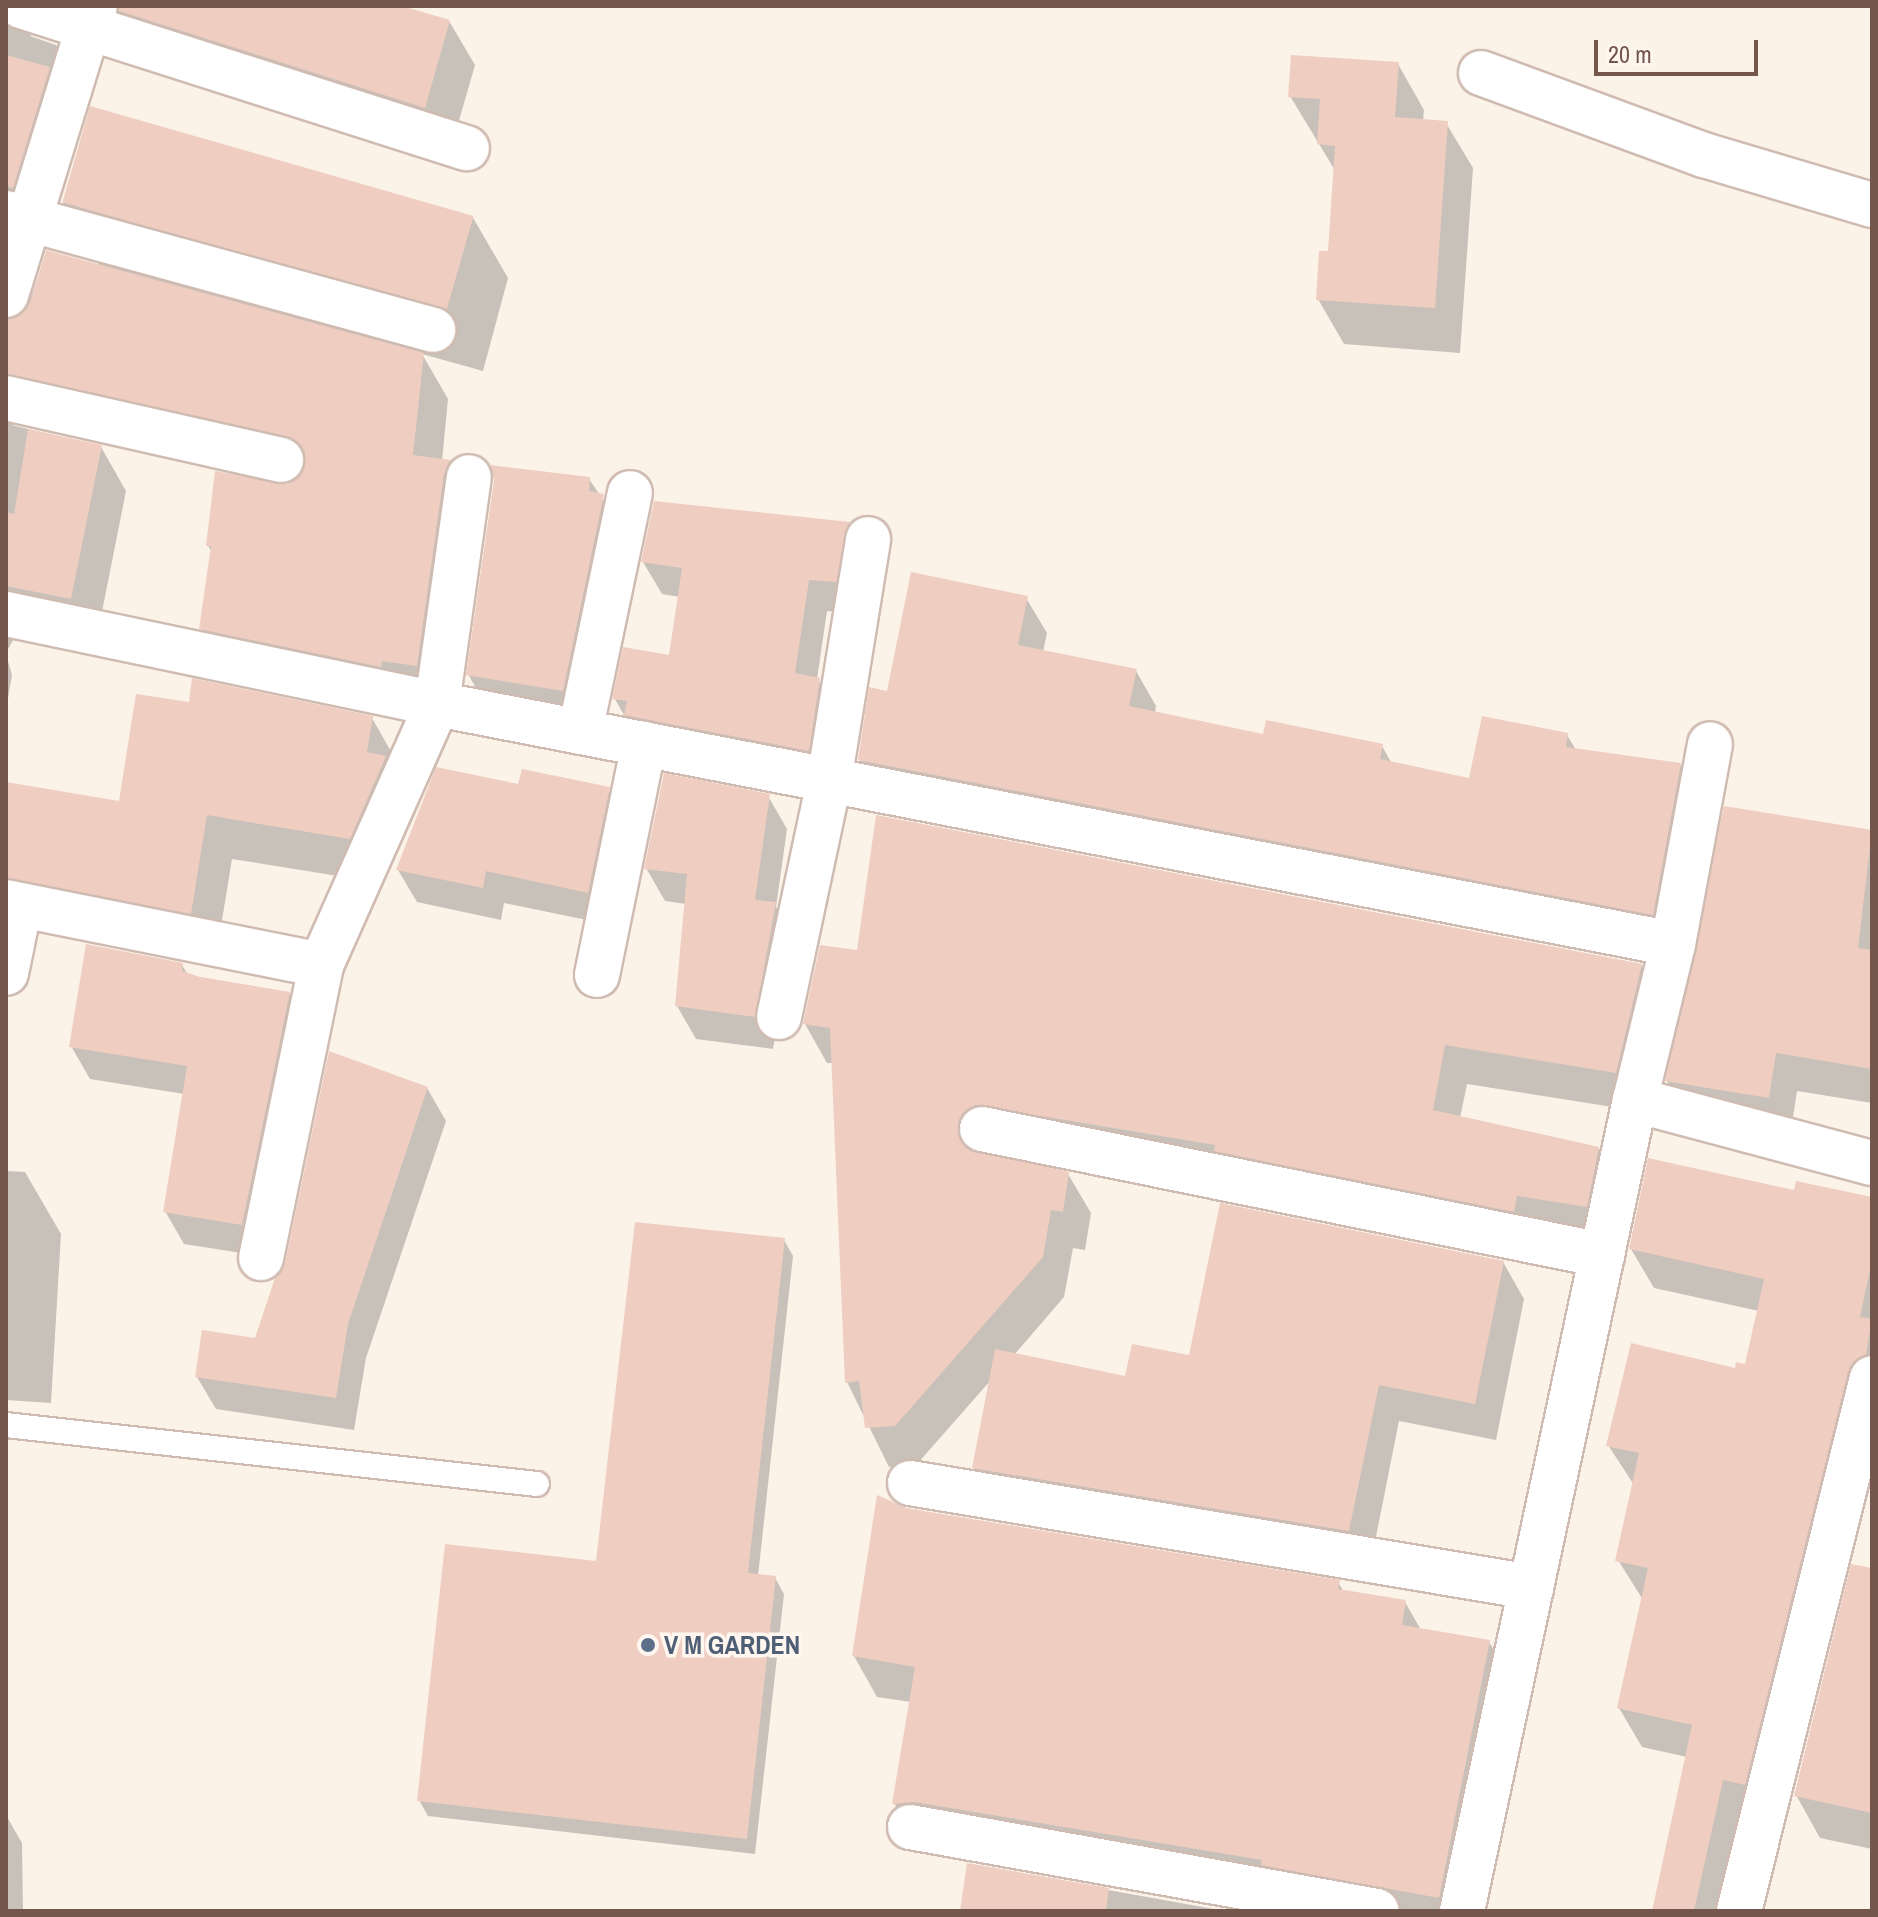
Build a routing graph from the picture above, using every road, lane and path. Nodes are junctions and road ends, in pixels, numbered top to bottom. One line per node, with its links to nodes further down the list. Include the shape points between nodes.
1 (21, 6): 2 (street)
2 (92, 16): 4 (street); 6 (street)
3 (1481, 73): 5 (street, via 1704,155)
4 (467, 148)
5 (1872, 205)
6 (18, 218): 7 (street); 8 (street)
7 (6, 295)
8 (433, 330)
9 (6, 398): 10 (street)
10 (281, 460)
11 (469, 477): 15 (street)
12 (630, 493): 16 (street)
13 (868, 539): 19 (street)
14 (6, 614): 15 (street)
15 (437, 704): 16 (street); 22 (street)
16 (580, 732): 17 (street)
17 (644, 744): 19 (street); 24 (street)
18 (1710, 744): 21 (street)
19 (829, 781): 21 (street); 25 (street)
20 (13, 904): 22 (street); 23 (street)
21 (1673, 944): 26 (street)
22 (321, 965): 30 (street)
23 (6, 973)
24 (597, 975)
25 (779, 1017)
26 (1635, 1100): 28 (street); 29 (street)
27 (982, 1129): 29 (street)
28 (1872, 1163)
29 (1602, 1255): 35 (street)
30 (261, 1258)
31 (1872, 1378): 39 (street)
32 (6, 1425): 34 (lane)
33 (910, 1483): 35 (street)
34 (537, 1484)
35 (1531, 1587): 38 (street)
36 (910, 1827): 37 (street)
37 (1377, 1911)
38 (1462, 1911)
39 (1739, 1911)

